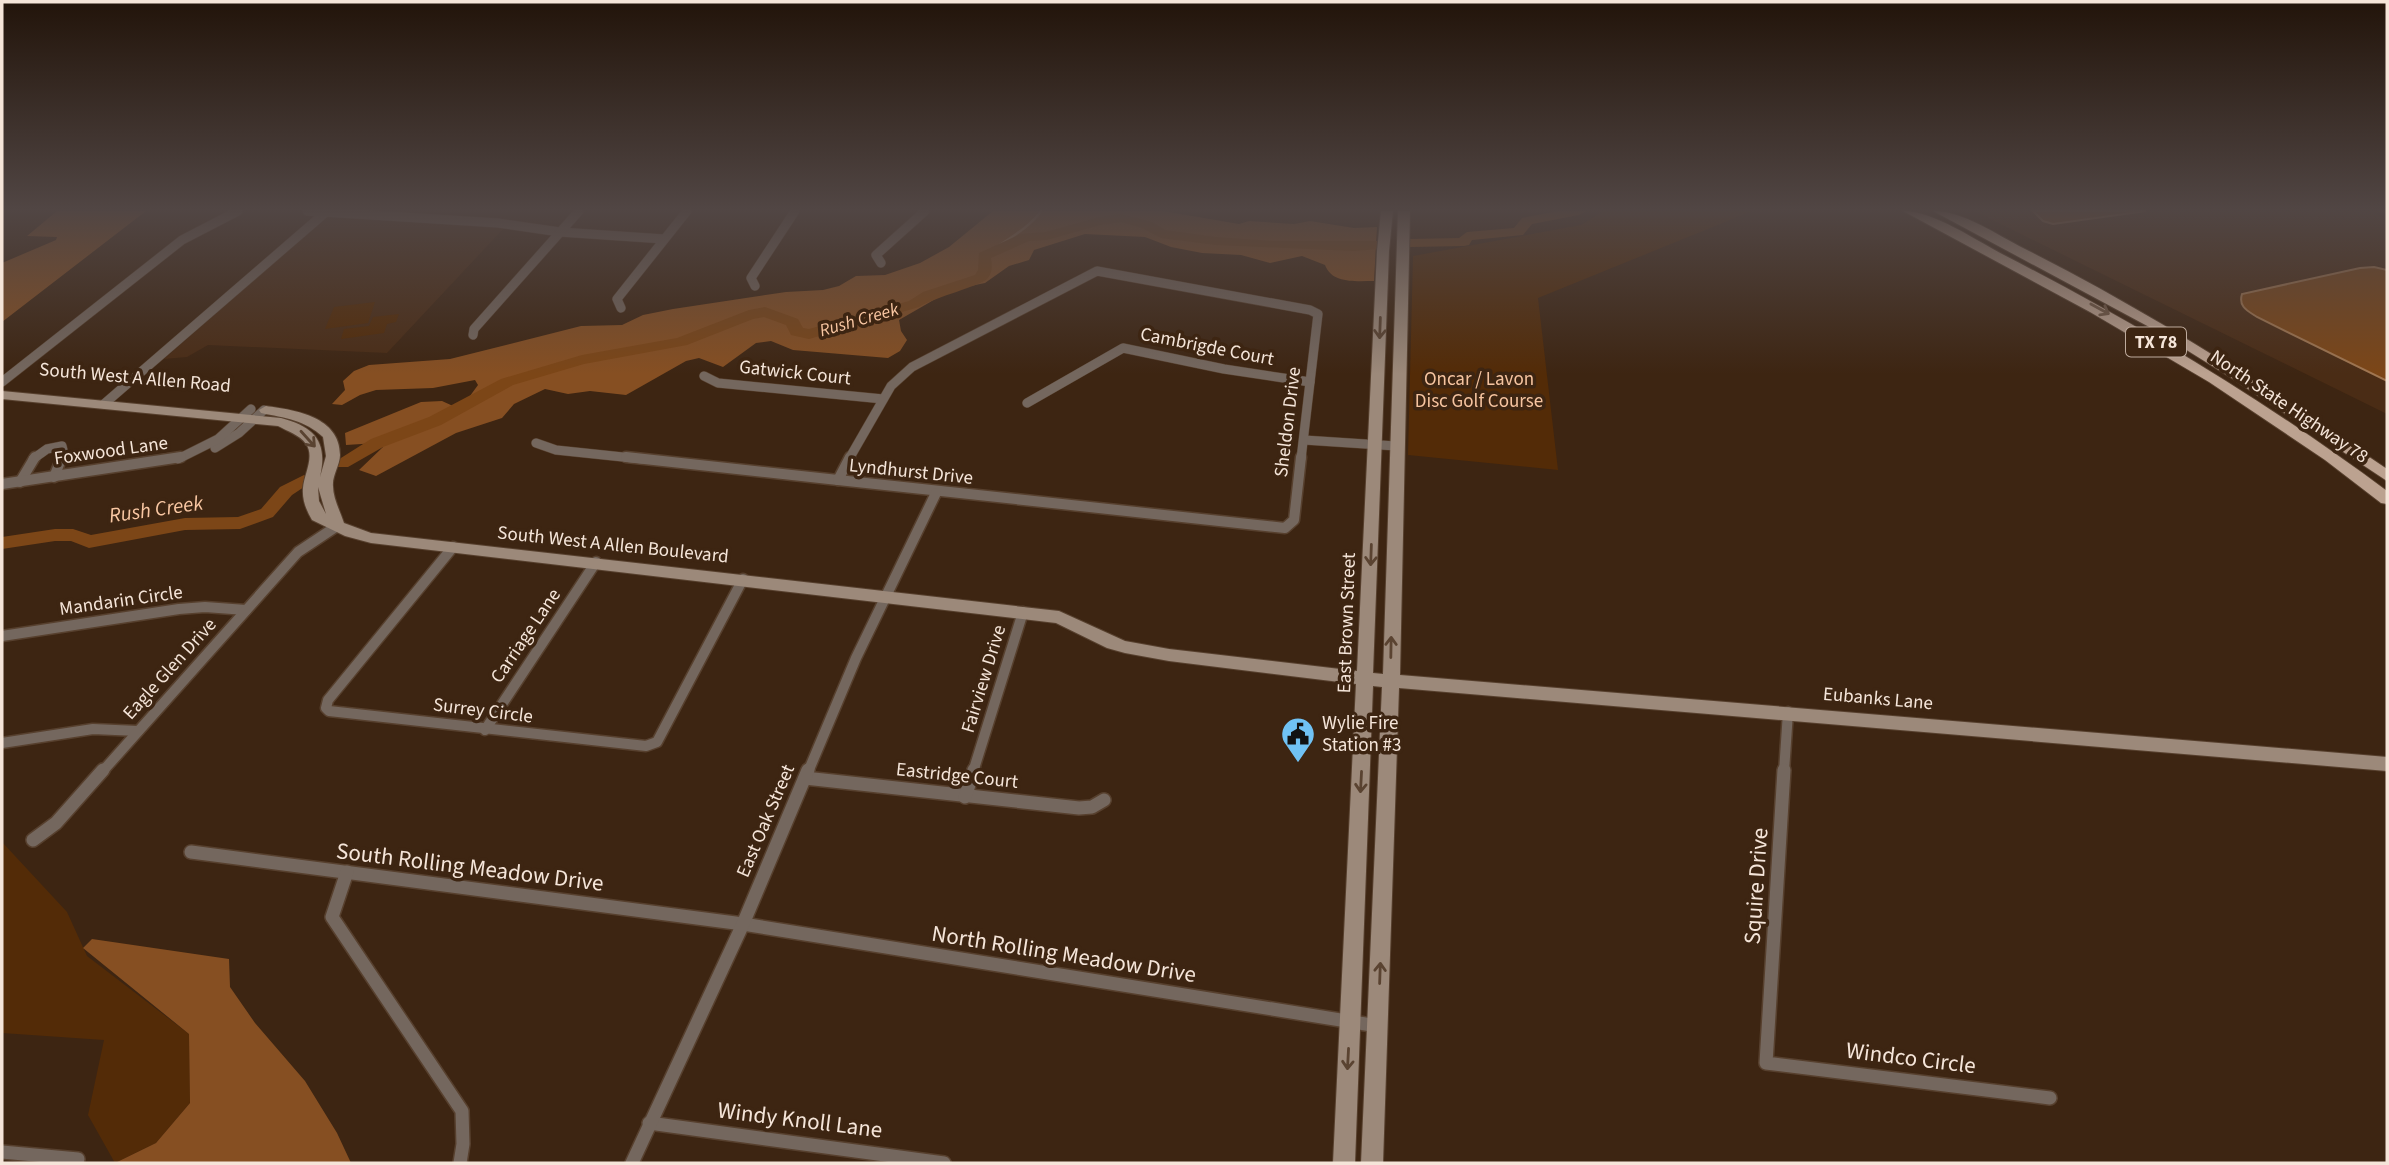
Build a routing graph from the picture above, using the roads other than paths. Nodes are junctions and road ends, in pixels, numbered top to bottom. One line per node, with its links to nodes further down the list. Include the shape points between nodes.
1 (151, 265): 15 (street)
2 (265, 265): 17 (street)
3 (530, 265): 12 (street)
4 (643, 265): 11 (street, via 617,299)
5 (759, 265): 10 (street, via 751,278)
6 (1384, 265): 22 (main road, East Brown Street, one-way to 22)
7 (1402, 265): 23 (main road)
8 (2018, 265): 30 (main road, North State Highway 78 / TX 78, one-way to 30, via 2137,330)
9 (2050, 265): 24 (main road, North State Highway 78 / TX 78, via 2187,343)
10 (755, 286)
11 (621, 307)
12 (473, 335)
13 (704, 376): 16 (street, Gatwick Court, via 718,383)
14 (1310, 382): 16 (street, Sheldon Drive, via 1318,314 1097,271 912,367); 18 (street, Cambrigde Court, via 1122,348); 20 (street, Sheldon Drive)
15 (2, 386): 17 (main road)
16 (883, 399): 26 (street)
17 (110, 400): 19 (main road)
18 (1027, 403)
19 (253, 414): 25 (street, Foxwood Lane, via 227,442 191,458); 31 (main road, via 288,413 309,419 330,436 333,456 325,485)
20 (1304, 440): 22 (street); 32 (street, Sheldon Drive, via 1294,520)
21 (536, 443): 26 (street, Lyndhurst Drive, via 556,450)
22 (1376, 444): 23 (street); 40 (main road, East Brown Street, one-way to 40)
23 (1396, 446): 41 (main road, one-way to 23)
24 (2387, 476)
25 (54, 477): 27 (street, Foxwood Lane); 27 (street, via 64,454 62,446 34,456)
26 (837, 481): 29 (street, Lyndhurst Drive)
27 (20, 482): 28 (street, Foxwood Lane)
28 (2, 484)
29 (936, 493): 32 (street, Lyndhurst Drive); 36 (street, East Oak Street)
30 (2387, 497)
31 (337, 526): 33 (main road, South West A Allen Boulevard, via 371,538); 37 (street, Eagle Glen Drive, via 298,552)
32 (1284, 528)
33 (453, 547): 34 (main road, South West A Allen Boulevard); 43 (street, Surrey Circle, via 326,708)
34 (596, 562): 35 (main road, South West A Allen Boulevard); 43 (street, Carriage Lane)
35 (743, 579): 36 (main road, South West A Allen Boulevard); 43 (street, Surrey Circle, via 657,742 632,746)
36 (886, 596): 38 (main road, South West A Allen Boulevard); 47 (street, East Oak Street)
37 (246, 610): 39 (street, Mandarin Circle, via 179,609); 44 (street, Eagle Glen Drive)
38 (1023, 612): 40 (main road, Eubanks Lane, via 1059,617 1112,644 1148,652); 48 (street, Fairview Drive)
39 (2, 636)
40 (1366, 679): 41 (main road, Eubanks Lane); 54 (main road, East Brown Street, one-way to 54)
41 (1391, 681): 42 (main road, Eubanks Lane); 55 (main road, one-way to 41)
42 (1788, 712): 46 (main road, Eubanks Lane); 56 (street, Squire Drive)
43 (485, 730)
44 (138, 731): 45 (street, via 93,729); 50 (street, Eagle Glen Drive, via 56,823)
45 (2, 743)
46 (2387, 764)
47 (805, 778): 48 (street, Eastridge Court); 53 (street, East Oak Street)
48 (965, 797): 49 (street, Eastridge Court, via 1079,808)
49 (1104, 800)
50 (33, 840)
51 (191, 852): 52 (street, South Rolling Meadow Drive)
52 (347, 872): 53 (street, South Rolling Meadow Drive); 61 (street, via 332,917 463,1111)
53 (743, 924): 54 (street, North Rolling Meadow Drive); 58 (street, East Oak Street)
54 (1350, 1021): 55 (street, North Rolling Meadow Drive); 64 (main road, East Brown Street, one-way to 64)
55 (1378, 1026): 65 (main road)
56 (1766, 1063): 57 (street, Windco Circle)
57 (2050, 1098)
58 (649, 1123): 62 (street, East Oak Street); 63 (street, Windy Knoll Lane)
59 (2, 1152): 60 (street)
60 (78, 1159)
61 (460, 1163)
62 (632, 1163)
63 (944, 1163)
64 (1344, 1163)
65 (1372, 1163)

